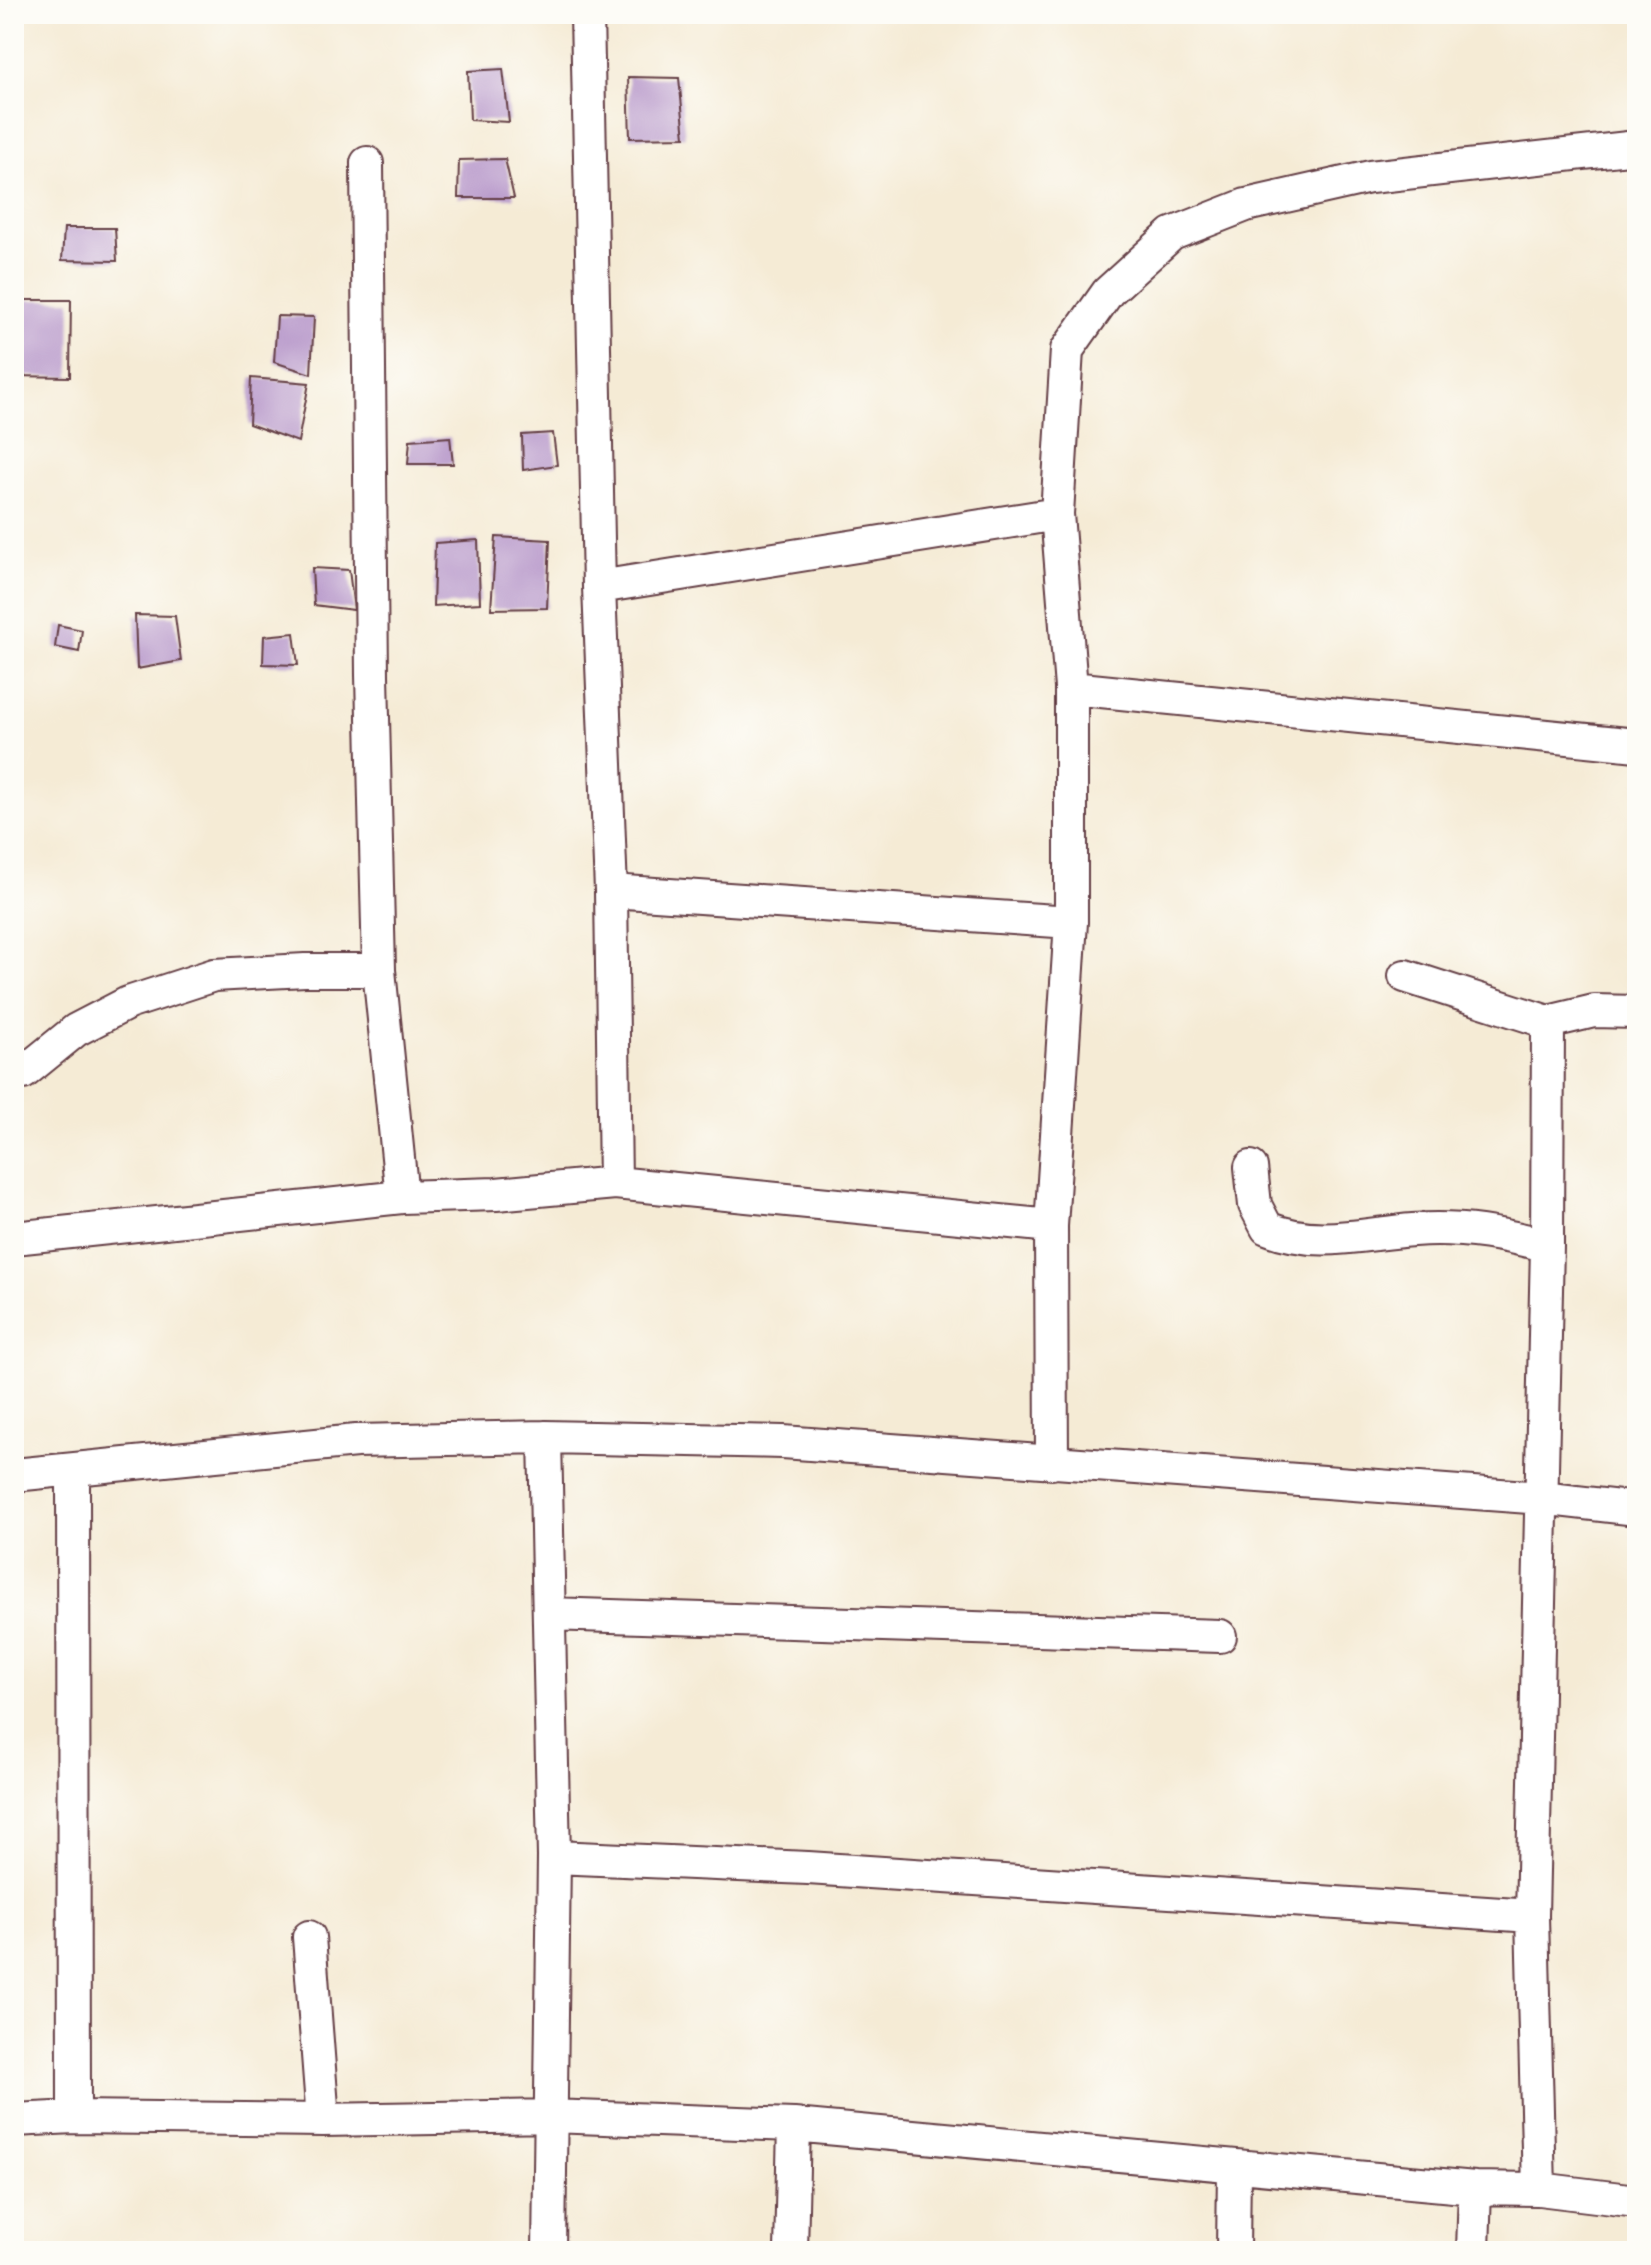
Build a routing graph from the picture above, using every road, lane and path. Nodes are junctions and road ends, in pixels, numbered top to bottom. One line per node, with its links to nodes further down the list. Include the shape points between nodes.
1 (587, 14): 5 (street)
2 (1637, 147): 4 (street, via 1370,177 1246,205 1172,234 1108,292 1067,350)
3 (367, 163): 10 (street)
4 (1057, 514): 5 (street); 6 (street)
5 (599, 587): 8 (street)
6 (1071, 688): 7 (street); 9 (street)
7 (1637, 745)
8 (611, 891): 9 (street); 16 (street)
9 (1071, 922): 18 (street)
10 (379, 970): 14 (street, via 214,975 128,1003 76,1030); 17 (street)
11 (1405, 976): 13 (street)
12 (1637, 1012): 13 (street, via 1594,1011)
13 (1548, 1022): 20 (street)
14 (23, 1073)
15 (1251, 1167): 20 (street, via 1255,1205 1267,1228 1287,1236 1343,1240 1415,1229 1474,1231)
16 (615, 1183): 17 (street); 18 (street)
17 (402, 1197): 19 (street)
18 (1051, 1226): 22 (street)
19 (14, 1238)
20 (1547, 1246): 25 (street)
21 (545, 1437): 22 (street, via 783,1442); 23 (street, via 356,1441); 27 (street)
22 (1052, 1463): 25 (street)
23 (73, 1471): 24 (street); 33 (street)
24 (14, 1475)
25 (1541, 1498): 26 (street); 30 (street)
26 (1637, 1509)
27 (549, 1614): 28 (street); 29 (street)
28 (1220, 1636)
29 (554, 1857): 30 (street, via 808,1868); 32 (street)
30 (1532, 1916): 39 (street)
31 (309, 1937): 35 (street)
32 (550, 2116): 35 (street); 36 (street); 41 (street)
33 (74, 2117): 34 (street); 35 (street)
34 (14, 2120)
35 (323, 2120)
36 (794, 2125): 37 (street); 42 (street)
37 (1234, 2167): 38 (street); 43 (street)
38 (1475, 2188): 39 (street); 44 (street)
39 (1539, 2189): 40 (street)
40 (1637, 2201)
41 (549, 2251)
42 (791, 2251)
43 (1233, 2251)
44 (1473, 2251)

